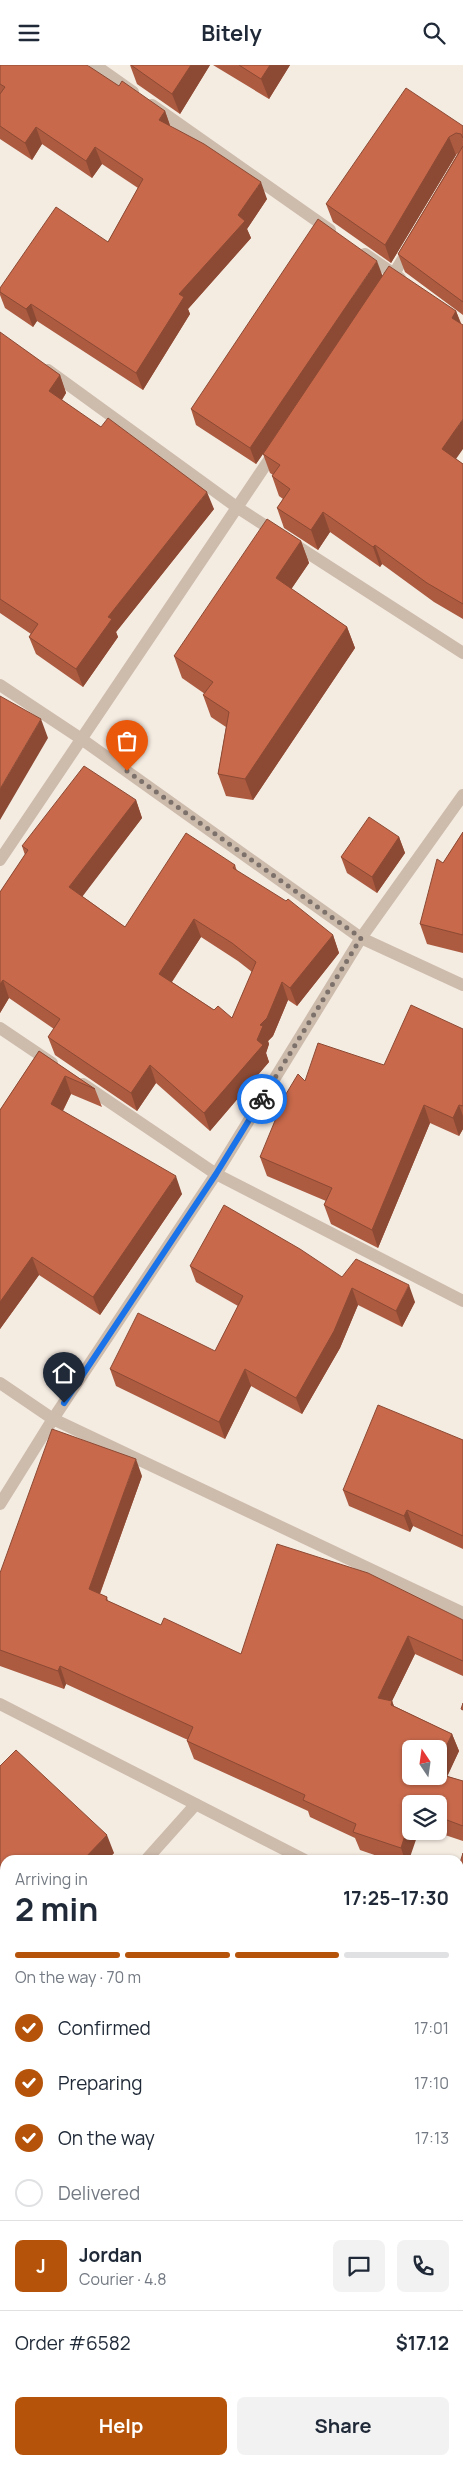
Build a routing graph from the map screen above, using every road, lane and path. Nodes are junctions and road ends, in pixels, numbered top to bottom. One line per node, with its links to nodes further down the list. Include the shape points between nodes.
1 (95, 65): 2 (street)
2 (338, 235)
3 (414, 241): 5 (street)
4 (354, 246): 5 (street)
5 (394, 274): 6 (street); 7 (street)
6 (409, 285)
7 (378, 299)
8 (40, 364): 10 (street)
9 (281, 443): 10 (street)
10 (238, 508): 11 (street); 13 (street)
11 (463, 653)
12 (0, 685): 13 (street)
13 (80, 738): 15 (street); 16 (street)
14 (463, 795): 16 (street)
15 (0, 860)
16 (361, 938): 17 (street); 19 (street)
17 (463, 985)
18 (0, 1028): 19 (street)
19 (216, 1174): 20 (street); 22 (street)
20 (463, 1301)
21 (0, 1383): 22 (street)
22 (53, 1419): 23 (street); 24 (street)
23 (0, 1504)
24 (463, 1613)
25 (0, 1704): 26 (street)
26 (196, 1805): 27 (street); 28 (street)
27 (151, 1855)
28 (295, 1855)

